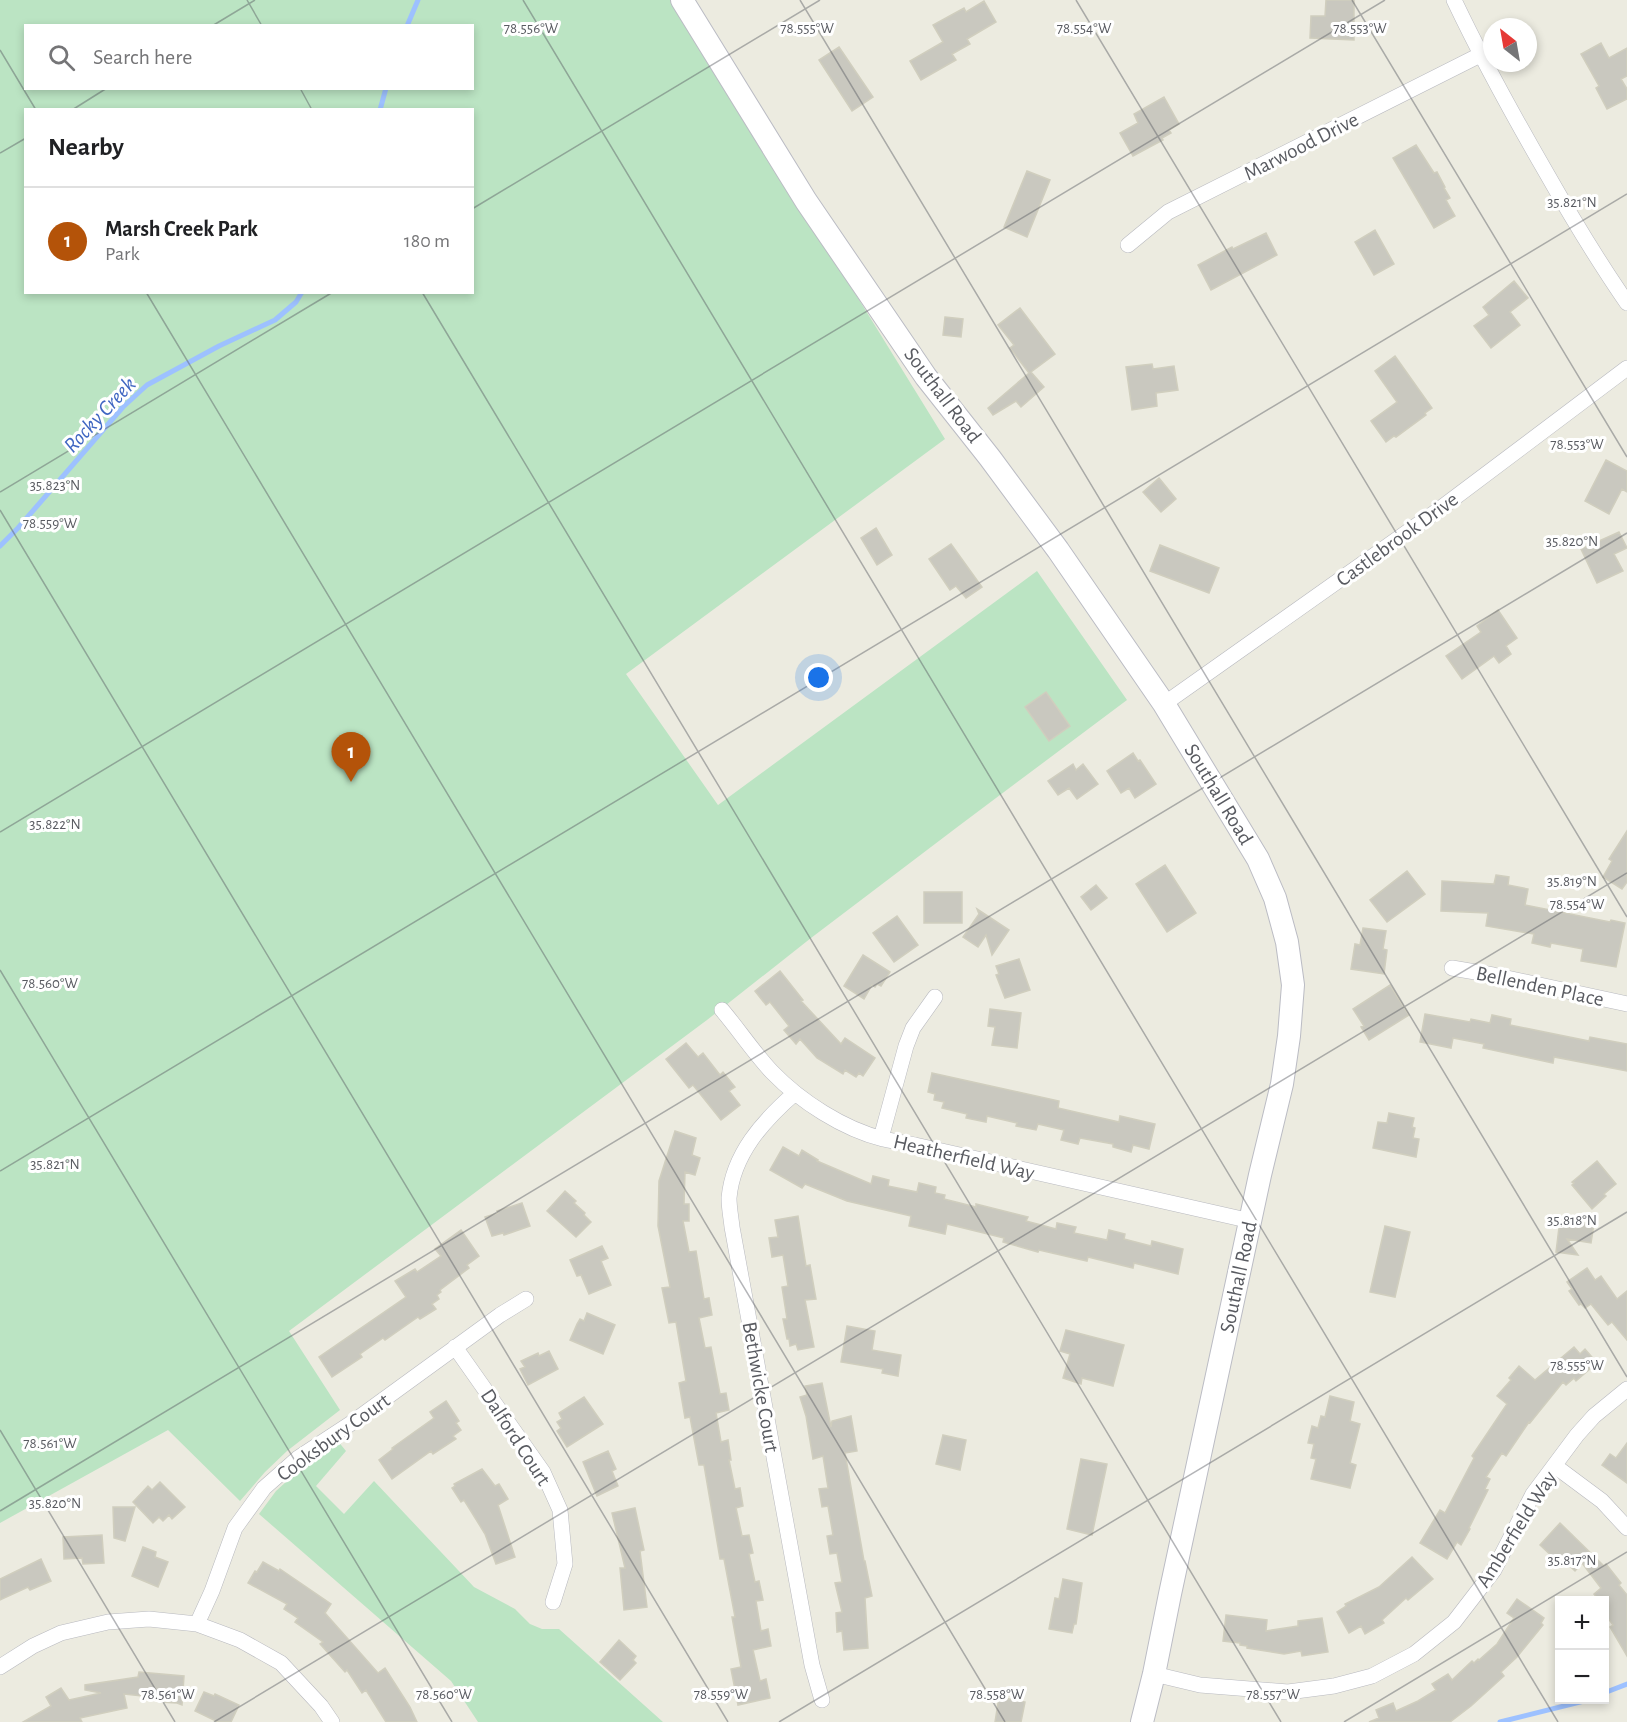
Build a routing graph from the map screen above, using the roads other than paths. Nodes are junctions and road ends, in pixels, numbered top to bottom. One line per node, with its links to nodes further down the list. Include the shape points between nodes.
1 (682, 0): 7 (street, Southall Road, via 806,201 920,367 1058,550)
2 (1454, 0): 3 (street)
3 (1480, 55): 4 (street, Marwood Drive, via 1168,212); 5 (street, via 1579,230)
4 (1128, 245)
5 (1627, 303)
6 (1627, 368): 7 (street, Castlebrook Drive, via 1437,511)
7 (1164, 704): 14 (street, Southall Road, via 1258,859 1275,898 1287,942 1293,985 1289,1036)
8 (1452, 968): 10 (street, Bellenden Place)
9 (935, 997): 13 (street, via 913,1028 906,1046)
10 (1627, 1004)
11 (722, 1010): 12 (street, Heatherfield Way, via 771,1071)
12 (795, 1093): 13 (street, Heatherfield Way, via 824,1113); 24 (street, Bethwicke Court, via 761,1126 741,1155 729,1200 812,1665)
13 (881, 1138): 14 (street, Heatherfield Way)
14 (1251, 1221): 23 (street, Southall Road)
15 (526, 1299): 16 (street, Cooksbury Court)
16 (455, 1347): 20 (street, Dalford Court, via 543,1472 561,1509 565,1564); 21 (street, Cooksbury Court, via 298,1458 264,1488 235,1528)
17 (1627, 1389): 18 (street, Amberfield Way, via 1594,1416)
18 (1555, 1466): 19 (street, via 1602,1501); 23 (street, Amberfield Way, via 1533,1494 1494,1570 1454,1622 1414,1654 1372,1676 1288,1692 1200,1685)
19 (1627, 1528)
20 (553, 1602)
21 (197, 1624): 22 (street, via 149,1619 108,1622 62,1633); 25 (street, via 240,1640 281,1663)
22 (0, 1667)
23 (1154, 1674): 26 (street, Southall Road)
24 (822, 1700)
25 (332, 1722)
26 (1142, 1722)

